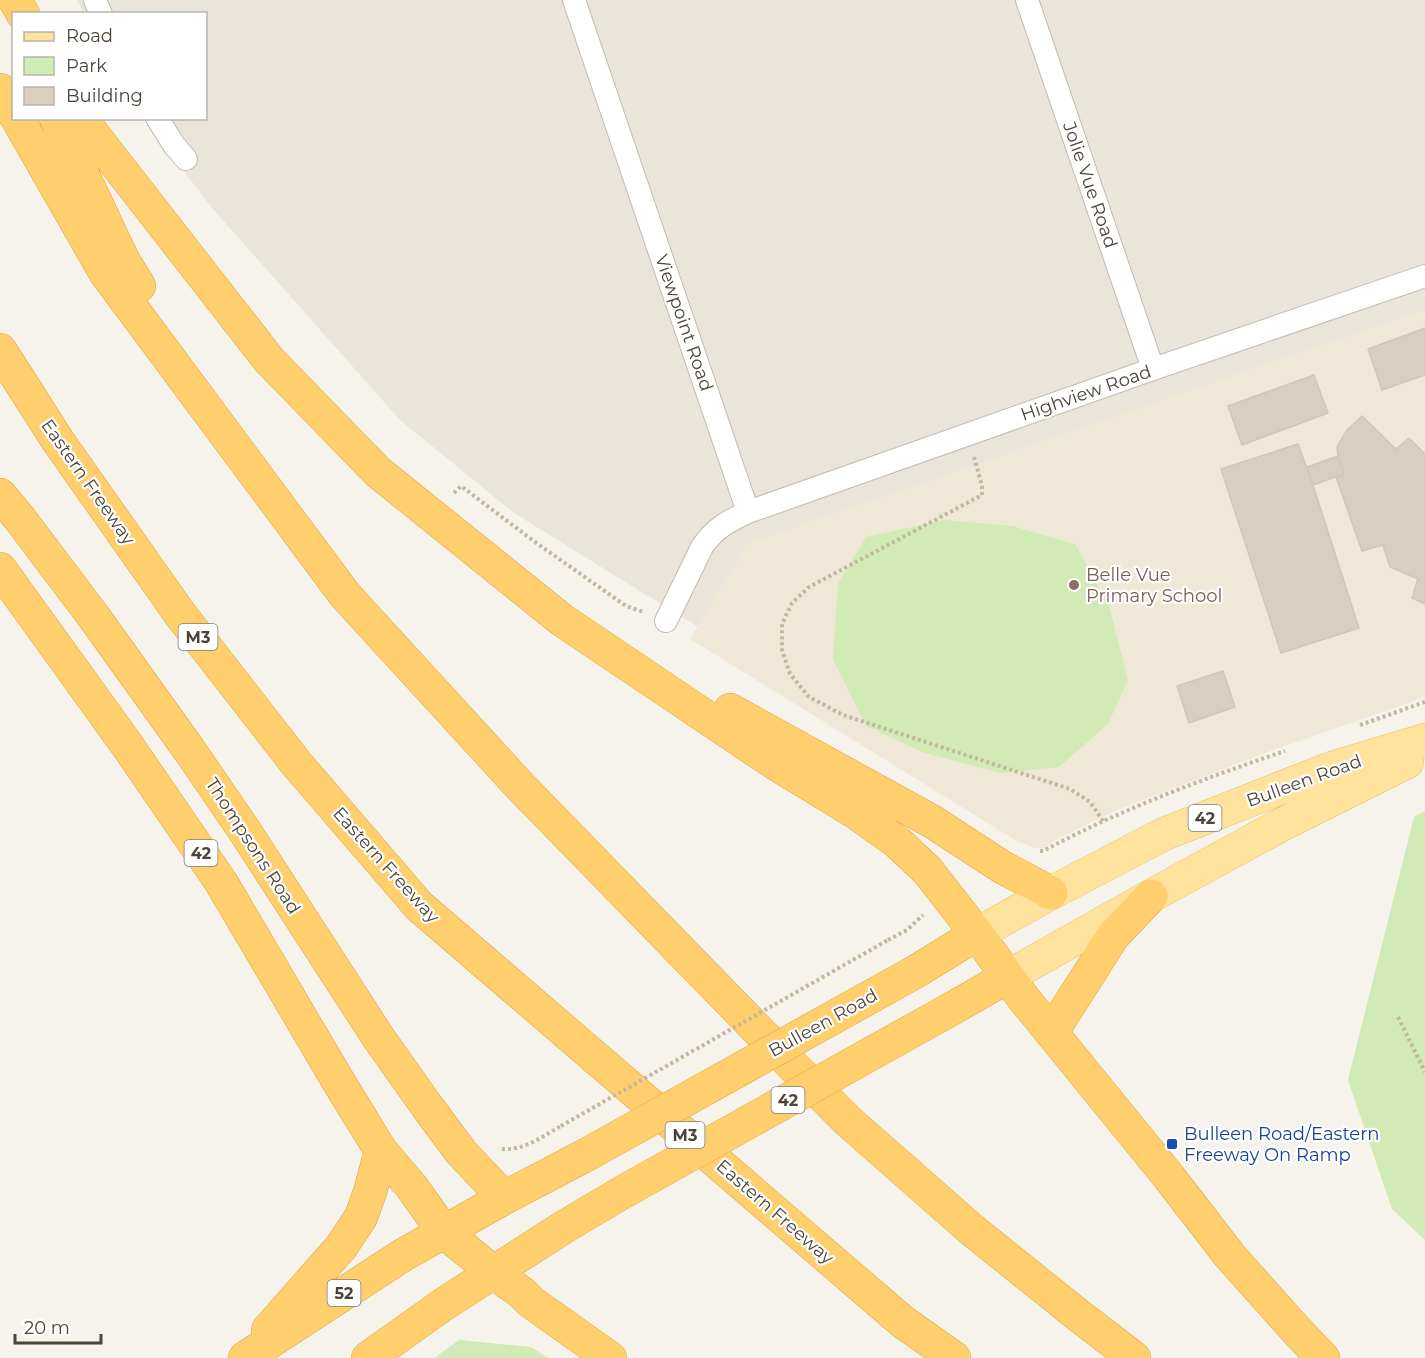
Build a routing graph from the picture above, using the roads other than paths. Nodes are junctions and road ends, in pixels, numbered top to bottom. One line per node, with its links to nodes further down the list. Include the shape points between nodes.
1 (574, 0): 14 (street, Viewpoint Road)
2 (1027, 0): 12 (street, Jolie Vue Road)
3 (0, 90): 4 (highway)
4 (12, 110)
5 (17, 120): 16 (highway, via 105,272)
6 (57, 120): 16 (highway, via 123,260 209,403)
7 (84, 120): 17 (highway, via 269,360 378,472)
8 (158, 120): 9 (street)
9 (186, 159)
10 (1425, 276): 12 (street, Highview Road)
11 (0, 350): 33 (highway, Eastern Freeway / M3, via 58,441 180,614 296,763 419,906 903,1322)
12 (1153, 369): 14 (street, Highview Road)
13 (0, 495): 27 (highway, Thompsons Road, via 94,616 190,751 391,1057 461,1152)
14 (748, 512): 18 (street, via 719,527 709,537)
15 (0, 569): 26 (highway, 42, via 221,882)
16 (345, 595): 34 (highway, via 520,786 848,1121 972,1230)
17 (562, 620): 21 (highway, via 933,822); 23 (highway, via 897,842 927,870)
18 (666, 621)
19 (1425, 740): 21 (main road, Bulleen Road / 42, via 1332,768 1164,834)
20 (1425, 753): 22 (main road, Bulleen Road / 42)
21 (1051, 893): 23 (main road, Bulleen Road / 42)
22 (1151, 896): 24 (main road, Bulleen Road / 42); 25 (highway, via 1113,936)
23 (977, 934): 24 (highway); 27 (highway, Bulleen Road / 42, bridge)
24 (1007, 976): 25 (highway); 29 (highway, Bulleen Road / 42, bridge, via 623,1192)
25 (1052, 1032): 35 (highway, via 1230,1256)
26 (381, 1151): 28 (highway, 42); 30 (highway, via 361,1216 341,1247)
27 (504, 1198): 28 (highway, Bulleen Road / 52)
28 (444, 1232): 29 (highway, 42); 30 (highway, Bulleen Road / 52)
29 (493, 1272): 31 (highway, Bulleen Road); 32 (highway)
30 (244, 1358)
31 (368, 1358)
32 (610, 1358)
33 (954, 1358)
34 (1134, 1358)
35 (1323, 1358)

